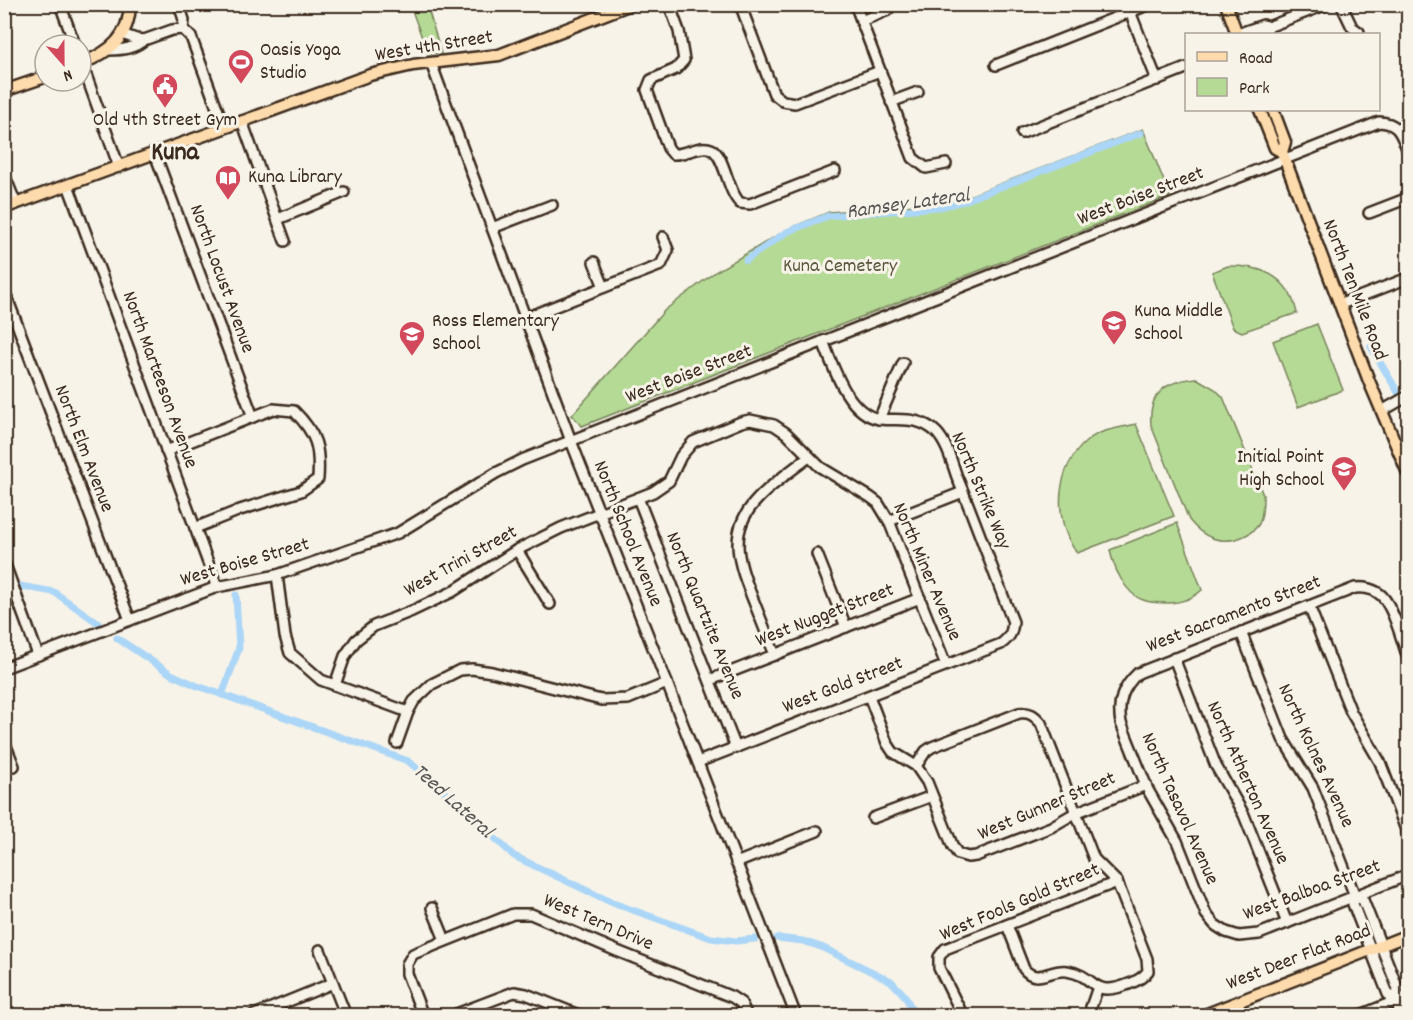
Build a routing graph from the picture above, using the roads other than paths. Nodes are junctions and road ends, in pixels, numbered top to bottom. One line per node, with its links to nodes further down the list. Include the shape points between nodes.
1 (60, 4): 20 (street)
2 (130, 4): 24 (main road)
3 (179, 4): 18 (street)
4 (631, 4): 28 (main road, West 4th Street, via 507,53)
5 (669, 4): 48 (street, via 684,55 681,65 651,80 648,94 673,154 711,148 740,203 750,204)
6 (740, 4): 31 (street, via 774,94 783,101 795,103)
7 (855, 4): 16 (street)
8 (1150, 4): 13 (street)
9 (1226, 4): 21 (main road)
10 (1298, 4): 15 (street)
11 (1328, 4): 15 (street)
12 (1341, 4): 19 (street, via 1352,27)
13 (1129, 8): 29 (street); 32 (street)
14 (888, 10): 16 (street)
15 (1302, 14): 17 (street)
16 (861, 21): 31 (street)
17 (1268, 27): 22 (street); 23 (street)
18 (183, 29): 25 (street); 41 (street, via 191,37)
19 (1359, 32)
20 (71, 33)
21 (1237, 33)
22 (1240, 33)
23 (1259, 33)
24 (122, 34): 25 (street); 26 (main road)
25 (144, 40): 26 (street, via 123,50)
26 (110, 50): 27 (main road)
27 (93, 58)
28 (431, 63): 40 (main road, West 4th Street, via 370,75); 58 (street, North School Avenue)
29 (996, 65)
30 (1185, 68): 32 (street)
31 (880, 71): 37 (street)
32 (1157, 80): 42 (street)
33 (33, 81): 34 (main road)
34 (4, 91)
35 (918, 92): 37 (street)
36 (92, 93): 47 (street)
37 (891, 102): 46 (street, via 912,158 926,168)
38 (1260, 111): 45 (main road, North Ten Mile Road, via 1275,148)
39 (1273, 111): 45 (main road, North Ten Mile Road, via 1285,142)
40 (242, 121): 41 (main road, West 4th Street); 57 (street)
41 (224, 128): 44 (main road, West 4th Street)
42 (1022, 133)
43 (1408, 151): 45 (street, West Boise Street, via 1397,128 1380,122)
44 (155, 154): 47 (main road, West 4th Street); 71 (street, North Locust Avenue)
45 (1283, 155): 65 (main road, North Ten Mile Road); 67 (street, West Boise Street)
46 (946, 164)
47 (119, 167): 50 (main road, West 4th Street)
48 (835, 171)
49 (4, 174): 53 (street)
50 (69, 185): 53 (main road, West 4th Street); 75 (street, North Marteeson Avenue)
51 (344, 192): 57 (street)
52 (1408, 198): 56 (street)
53 (16, 204): 55 (main road, West 4th Street)
54 (552, 205): 58 (street)
55 (4, 208)
56 (1369, 213)
57 (278, 219): 60 (street)
58 (492, 228): 66 (street, North School Avenue)
59 (663, 237): 63 (street, via 668,250 661,265)
60 (285, 241)
61 (594, 262): 63 (street)
62 (1408, 278): 65 (street)
63 (604, 287): 66 (street)
64 (4, 290): 91 (street, North Elm Avenue)
65 (1341, 303): 70 (main road, North Ten Mile Road)
66 (525, 318): 74 (street, North School Avenue)
67 (823, 341): 72 (street, via 845,391 856,405); 74 (street, West Boise Street)
68 (903, 363): 72 (street)
69 (1408, 396): 70 (street)
70 (1382, 411): 77 (main road, North Ten Mile Road)
71 (253, 417): 75 (street); 82 (street, via 273,409 294,411 308,425 319,455 318,479 301,491)
72 (879, 419): 78 (street, North Strike Way, via 910,419 937,433)
73 (750, 420): 76 (street, North Miner Avenue, via 774,425); 79 (street, West Trini Street, via 693,442 685,449 669,481)
74 (571, 441): 80 (street, North School Avenue); 86 (street, West Boise Street, via 496,473 398,533)
75 (166, 451): 82 (street, North Marteeson Avenue)
76 (809, 458): 81 (street, North Miner Avenue, via 878,503); 97 (street, via 756,500 745,516 739,536 743,573)
77 (1408, 473)
78 (963, 492): 81 (street); 95 (street, North Strike Way, via 1013,622 1009,638)
79 (638, 498): 80 (street, West Trini Street); 102 (street, North Quartzite Avenue)
80 (599, 514): 83 (street, West Trini Street); 103 (street, North School Avenue)
81 (889, 521): 88 (street, North Miner Avenue)
82 (195, 528): 87 (street, North Marteeson Avenue)
83 (517, 550): 89 (street); 104 (street, West Trini Street, via 452,592 374,626 356,640 345,656)
84 (817, 554): 92 (street)
85 (4, 562): 96 (street)
86 (277, 575): 87 (street, West Boise Street); 104 (street, via 290,653 321,681)
87 (217, 587): 91 (street, West Boise Street)
88 (920, 598): 92 (street, West Nugget Street); 100 (street, North Miner Avenue)
89 (550, 604)
90 (1309, 606): 93 (street, West Sacramento Street, via 1355,588 1367,588 1381,596); 94 (street, West Sacramento Street); 119 (street, via 1351,712 1380,762)
91 (130, 620): 96 (street, West Boise Street)
92 (846, 627): 97 (street, West Nugget Street)
93 (1404, 631): 99 (street)
94 (1241, 632): 98 (street, West Sacramento Street); 123 (street, North Kolnes Avenue, via 1284,739 1313,788)
95 (1002, 644): 100 (street, West Gold Street)
96 (38, 655): 101 (street, West Boise Street)
97 (775, 655): 102 (street, West Nugget Street)
98 (1174, 658): 105 (street, West Sacramento Street, via 1138,673); 125 (street, North Atherton Avenue, via 1216,766 1244,815)
99 (1408, 658)
100 (946, 665): 106 (street, West Gold Street)
101 (4, 668)
102 (710, 680): 110 (street, North Quartzite Avenue)
103 (667, 683): 107 (street, via 614,701 472,669 448,674 432,684); 111 (street, North School Avenue)
104 (334, 685): 107 (street)
105 (1123, 692): 114 (street, North Tasavol Avenue, via 1121,723)
106 (869, 696): 110 (street, West Gold Street); 113 (street, via 887,743)
107 (408, 712): 109 (street)
108 (4, 741): 112 (street)
109 (397, 743)
110 (736, 748): 111 (street, West Gold Street)
111 (698, 762): 120 (street, North School Avenue)
112 (14, 766)
113 (916, 766): 115 (street); 116 (street, via 932,747 1026,712 1041,723)
114 (1146, 785): 116 (street, West Gunner Street); 127 (street, North Tasavol Avenue, via 1177,841 1206,914)
115 (932, 796): 116 (street, West Gunner Street, via 953,847 962,855 976,856 1051,827); 117 (street)
116 (1075, 813): 122 (street, via 1094,860)
117 (873, 818)
118 (817, 831): 120 (street)
119 (1408, 835)
120 (736, 863): 142 (street, North School Avenue)
121 (1408, 875): 123 (street, West Balboa Street)
122 (1117, 882): 126 (street, West Fools Gold Street); 133 (street, via 1147,959 1148,971 1140,980 1114,990)
123 (1355, 896): 125 (street, West Balboa Street); 130 (street, North Kolnes Avenue, via 1353,904)
124 (432, 908): 129 (street)
125 (1287, 922): 127 (street, West Balboa Street, via 1251,936)
126 (1007, 925): 133 (street, via 1028,974 1034,977 1071,972); 143 (street, West Fools Gold Street, via 945,949 939,957 939,968)
127 (1227, 932)
128 (1408, 935): 130 (main road, West Deer Flat Road)
129 (445, 940): 138 (street, West Tern Drive, via 412,954 407,964); 141 (street, West Tern Drive, via 513,914 531,914 736,999)
130 (1376, 948): 135 (street, North Kolnes Avenue, via 1388,994); 145 (main road, West Deer Flat Road)
131 (320, 950): 132 (street)
132 (333, 983): 136 (street); 137 (street)
133 (1098, 987): 144 (street)
134 (1408, 996): 135 (street)
135 (1396, 1001): 146 (street); 147 (street, North Kolnes Avenue)
136 (252, 1016)
137 (346, 1016)
138 (423, 1016)
139 (451, 1016): 140 (street, via 514,993)
140 (581, 1016)
141 (747, 1016)
142 (796, 1016)
143 (963, 1016)
144 (1092, 1016)
145 (1202, 1016)
146 (1359, 1016)
147 (1401, 1016)

